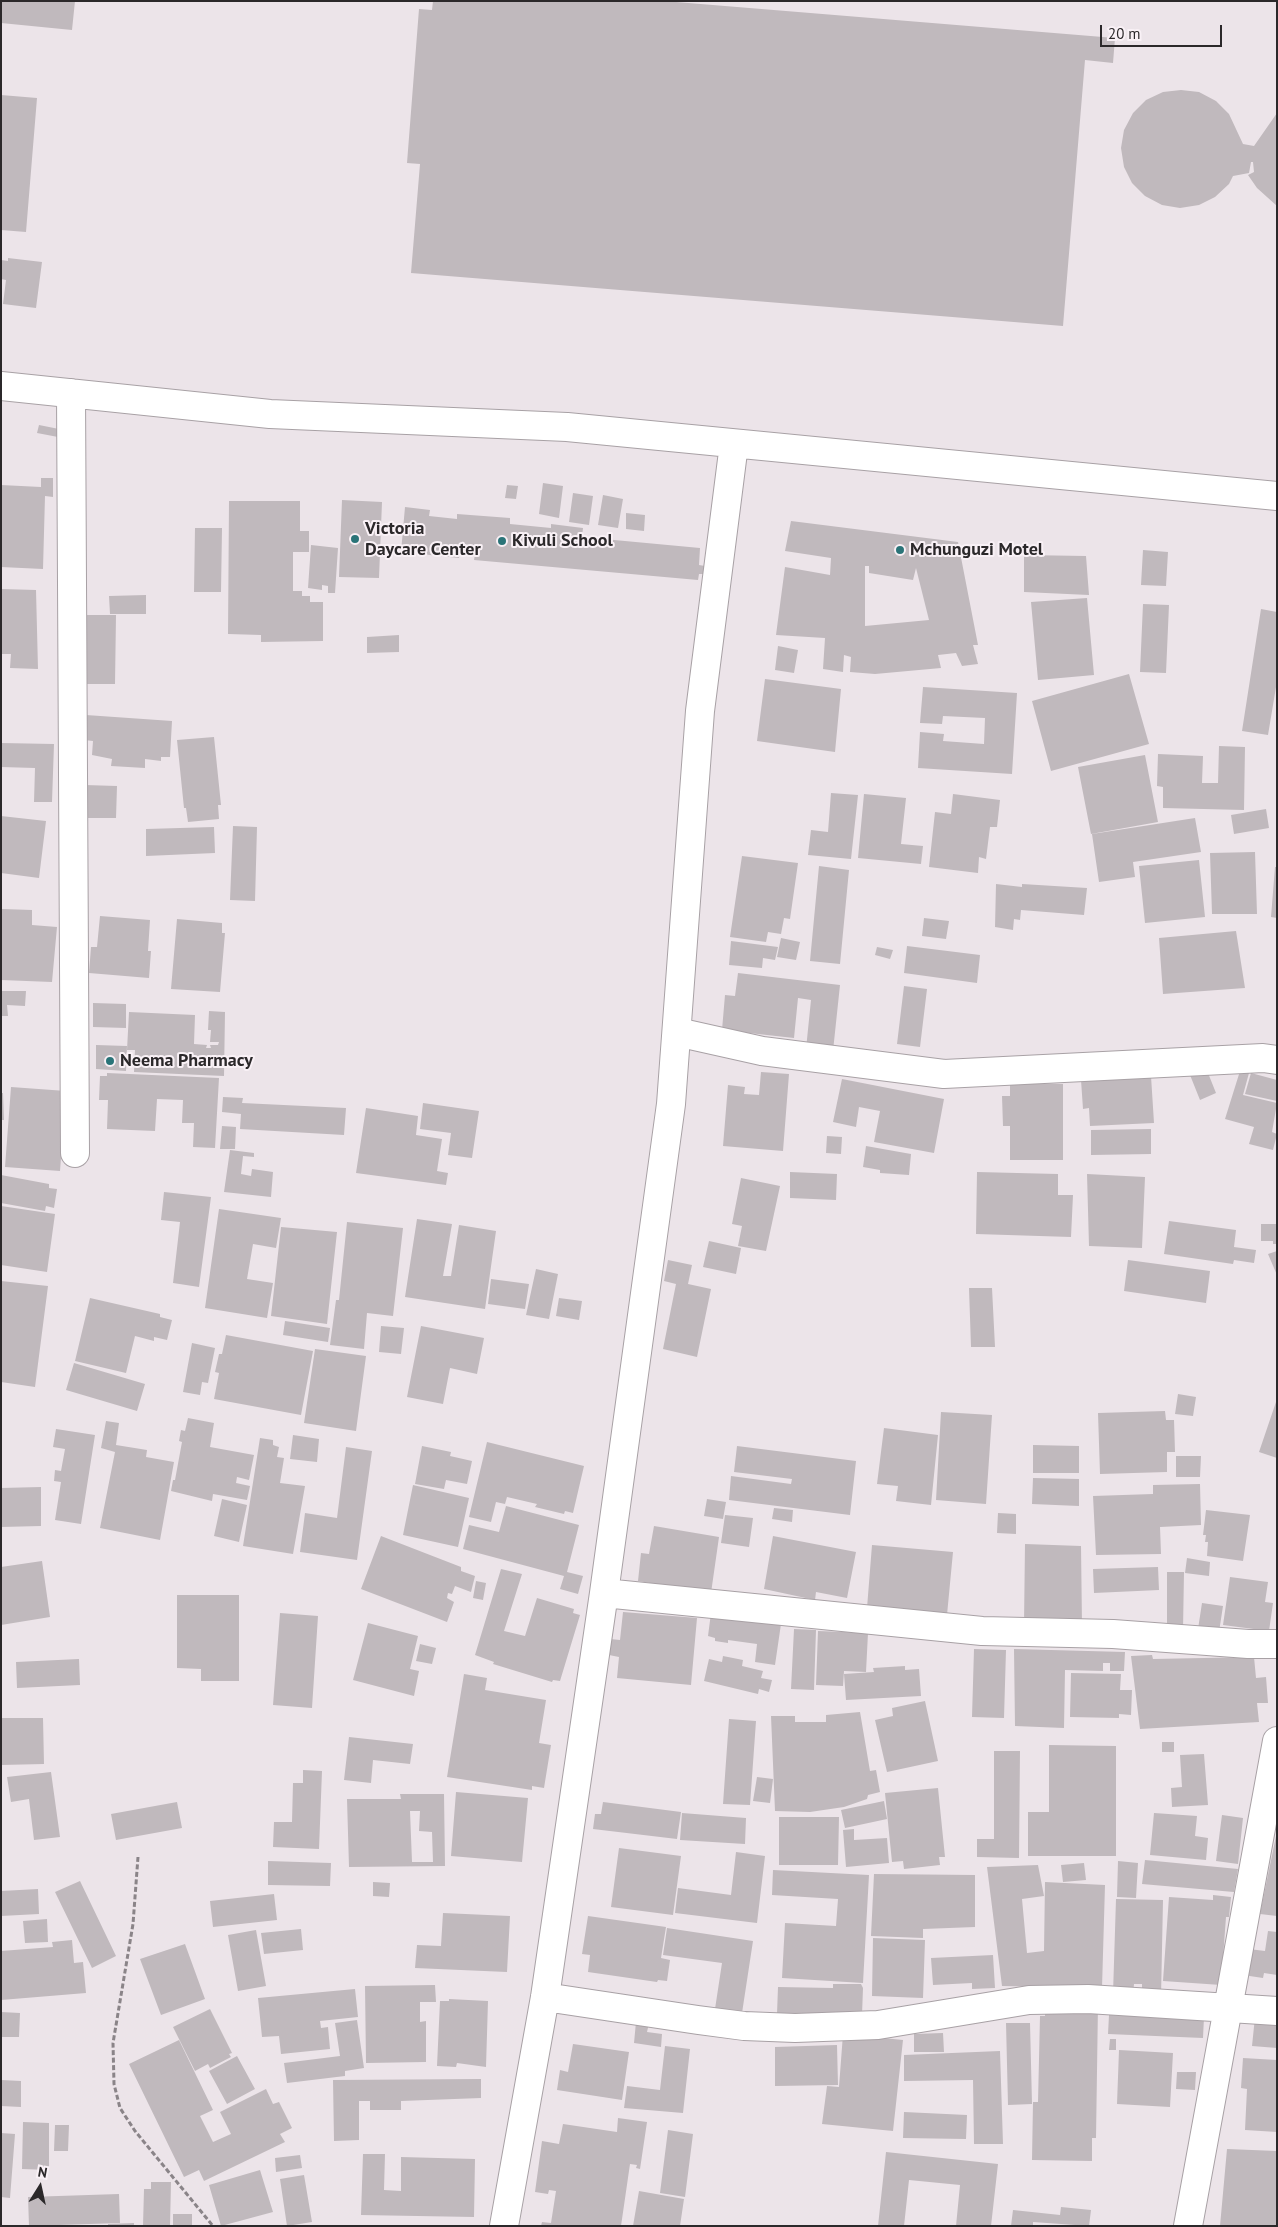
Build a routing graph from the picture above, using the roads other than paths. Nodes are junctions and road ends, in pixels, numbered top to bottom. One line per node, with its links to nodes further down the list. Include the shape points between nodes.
1 (1, 386): 2 (street)
2 (71, 393): 3 (street, via 270,414 567,427); 7 (street)
3 (734, 444): 4 (street); 5 (street, via 700,711)
4 (1277, 496)
5 (677, 1032): 6 (street, via 762,1051 944,1074 1263,1058); 8 (street, via 671,1104)
6 (1277, 1060)
7 (75, 1153)
8 (604, 1593): 9 (street, via 982,1631 1113,1634); 11 (street)
9 (1277, 1644)
10 (1277, 1741): 12 (street)
11 (545, 1997): 12 (street, via 716,2022 795,2028 878,2025 1030,2000 1088,1999); 14 (street)
12 (1229, 2007): 13 (street); 15 (street)
13 (1277, 2011)
14 (504, 2226)
15 (1188, 2226)

